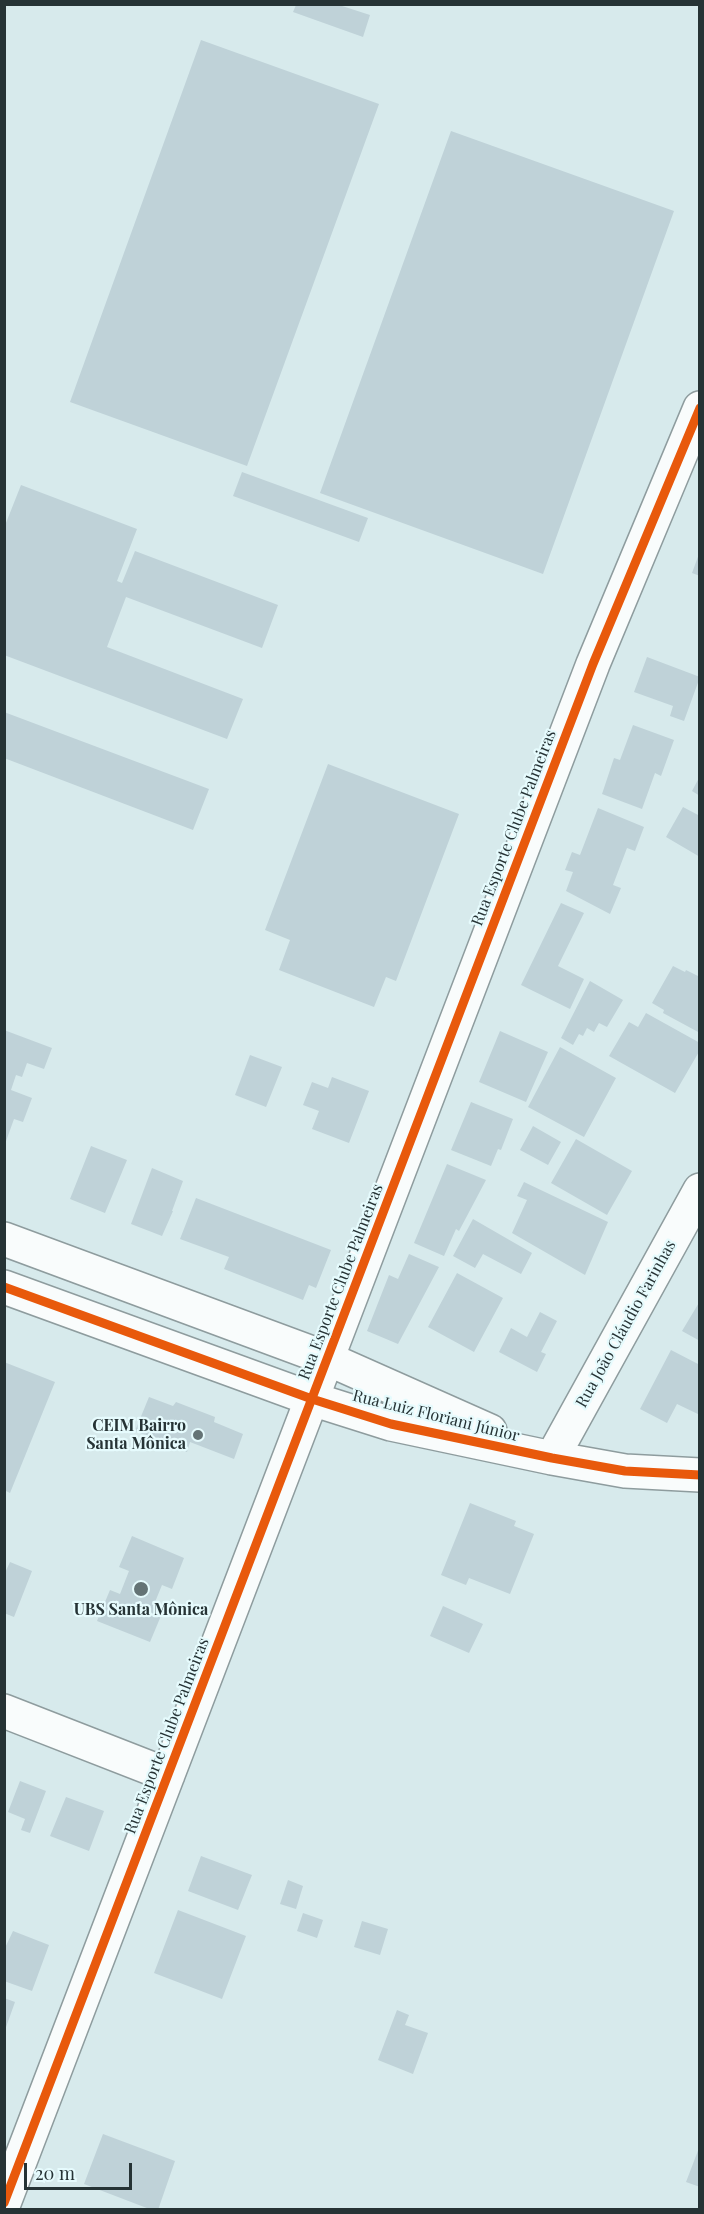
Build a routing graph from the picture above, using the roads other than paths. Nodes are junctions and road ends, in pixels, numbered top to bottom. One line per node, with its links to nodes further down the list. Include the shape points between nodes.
1 (699, 408): 5 (street, Rua Esporte Clube Palmeiras, via 593,664)
2 (699, 1190): 7 (street, Rua João Cláudio Farinhas)
3 (4, 1239): 5 (street, Rua Luiz Floriani Júnior)
4 (4, 1287): 6 (street, Rua Luiz Floriani Júnior)
5 (328, 1359): 6 (street, Rua Esporte Clube Palmeiras); 7 (street, Rua Luiz Floriani Júnior)
6 (312, 1399): 7 (street, Rua Luiz Floriani Júnior, via 391,1424); 10 (street, Rua Esporte Clube Palmeiras)
7 (552, 1458): 8 (street, Rua Luiz Floriani Júnior, via 625,1471)
8 (699, 1475)
9 (4, 1711): 10 (street)
10 (168, 1775): 11 (street, Rua Esporte Clube Palmeiras)
11 (4, 2203)

